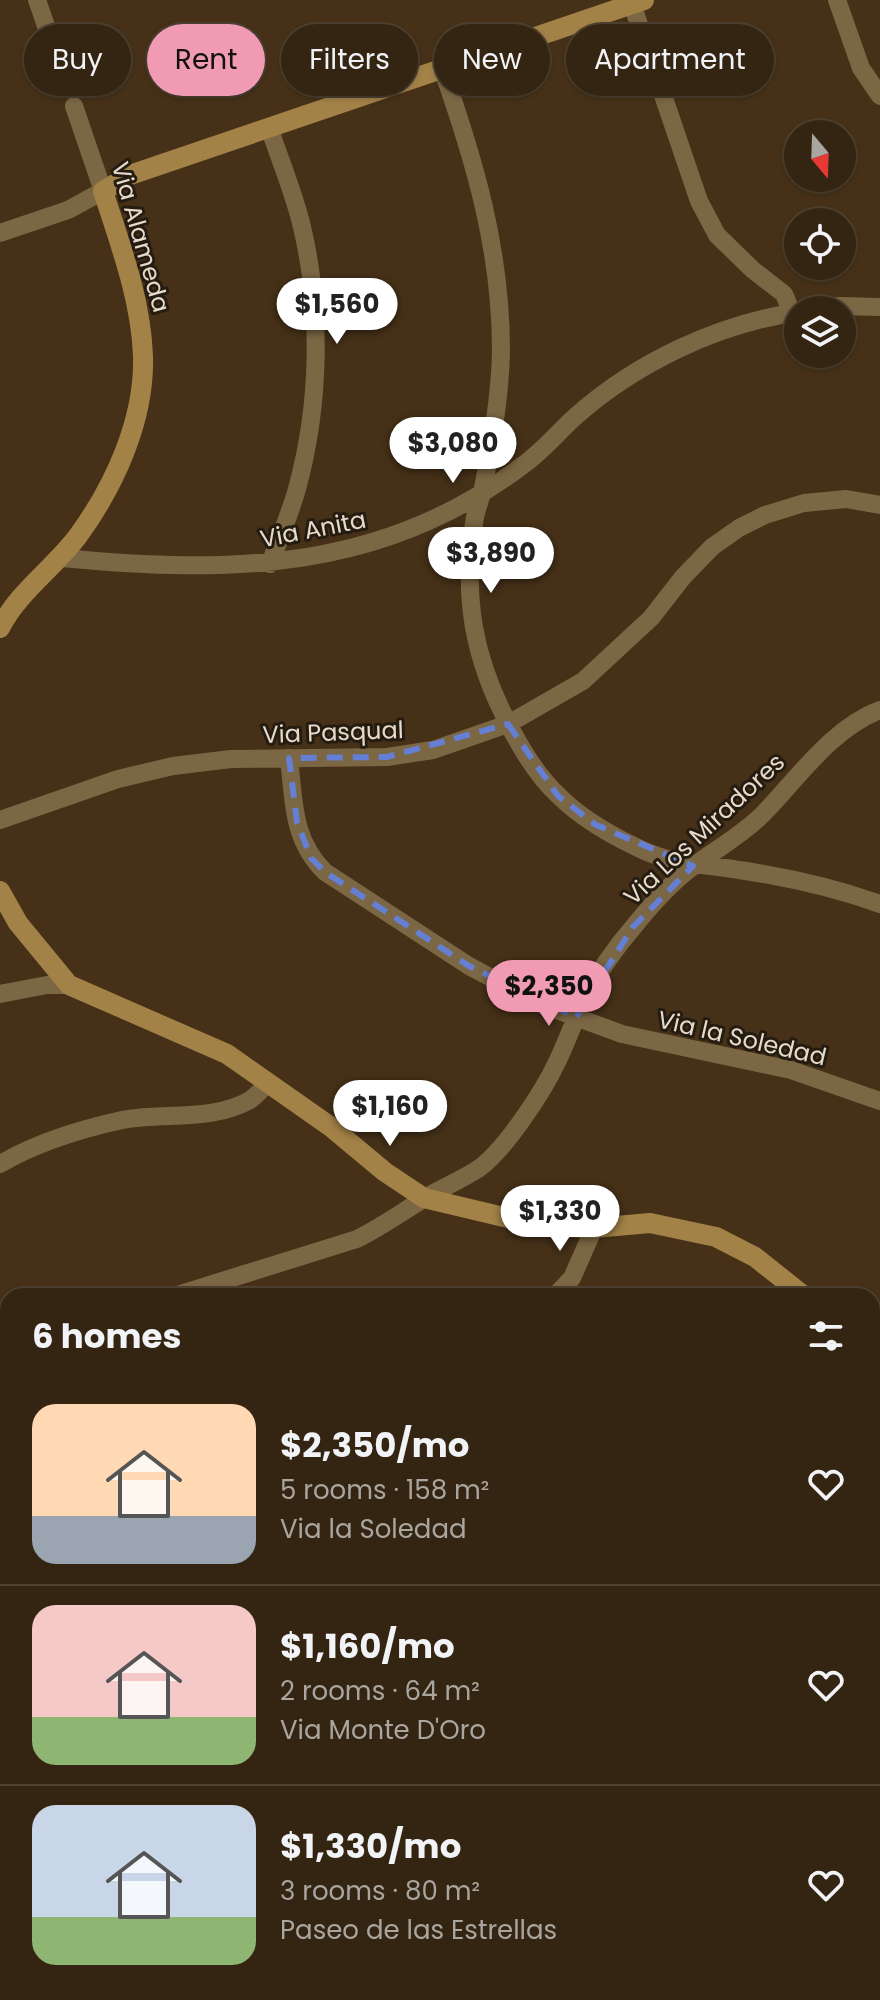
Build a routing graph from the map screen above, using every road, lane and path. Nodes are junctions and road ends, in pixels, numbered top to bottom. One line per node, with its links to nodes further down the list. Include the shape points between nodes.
1 (37, 0): 9 (street, Via Alameda)
2 (837, 0): 7 (street, via 861,68)
3 (638, 2): 4 (street); 11 (street, via 705,212 717,235)
4 (550, 32)
5 (434, 71): 8 (street)
6 (452, 96): 15 (street, via 486,208 499,299 498,407)
7 (880, 96)
8 (269, 127): 9 (street, via 130,175); 18 (street, via 301,224 312,278 316,341 305,451)
9 (103, 191): 10 (street, via 68,210); 17 (street, Via Alameda, via 139,319 139,402 105,491)
10 (0, 233)
11 (785, 296)
12 (856, 306): 13 (street)
13 (880, 307)
14 (784, 316): 15 (street, Via Anita, via 691,343 638,370)
15 (481, 494): 18 (street, Via Anita, via 371,543); 21 (street, via 471,562 473,633 491,693)
16 (880, 505): 21 (street, Via Pasqual, via 846,499 804,503 739,528 712,547 651,618 583,681)
17 (62, 558): 18 (street, Via Anita); 19 (street, Via Alameda, via 39,576)
18 (270, 564)
19 (0, 628)
20 (880, 710): 24 (street, Via Los Miradores, via 847,729 761,816)
21 (508, 724): 22 (street, Via Pasqual, via 433,750 387,757); 24 (street, via 527,759 558,796 596,825 662,858)
22 (289, 758): 23 (street, Via Pasqual, via 173,766 104,783); 29 (street, Via la Soledad, via 304,845 325,872 469,966)
23 (0, 820)
24 (693, 866): 26 (street, via 737,869); 29 (street, Via Los Miradores, via 633,927)
25 (0, 891): 27 (street, via 18,923)
26 (880, 904)
27 (69, 985): 28 (street); 30 (street, via 227,1054)
28 (0, 994)
29 (576, 1017): 31 (street, Via la Soledad, via 622,1034 791,1070); 33 (street, Via Los Miradores, via 557,1063 502,1144 480,1167)
30 (268, 1083): 32 (street, via 250,1100 229,1108 123,1120 43,1144); 33 (street)
31 (880, 1101)
32 (0, 1164)
33 (424, 1198): 34 (street, via 541,1226); 35 (street, Via Los Miradores, via 357,1239)
34 (594, 1228): 36 (street); 37 (street, via 650,1223 716,1237 755,1257)
35 (200, 1288)
36 (563, 1288)
37 (793, 1288)

